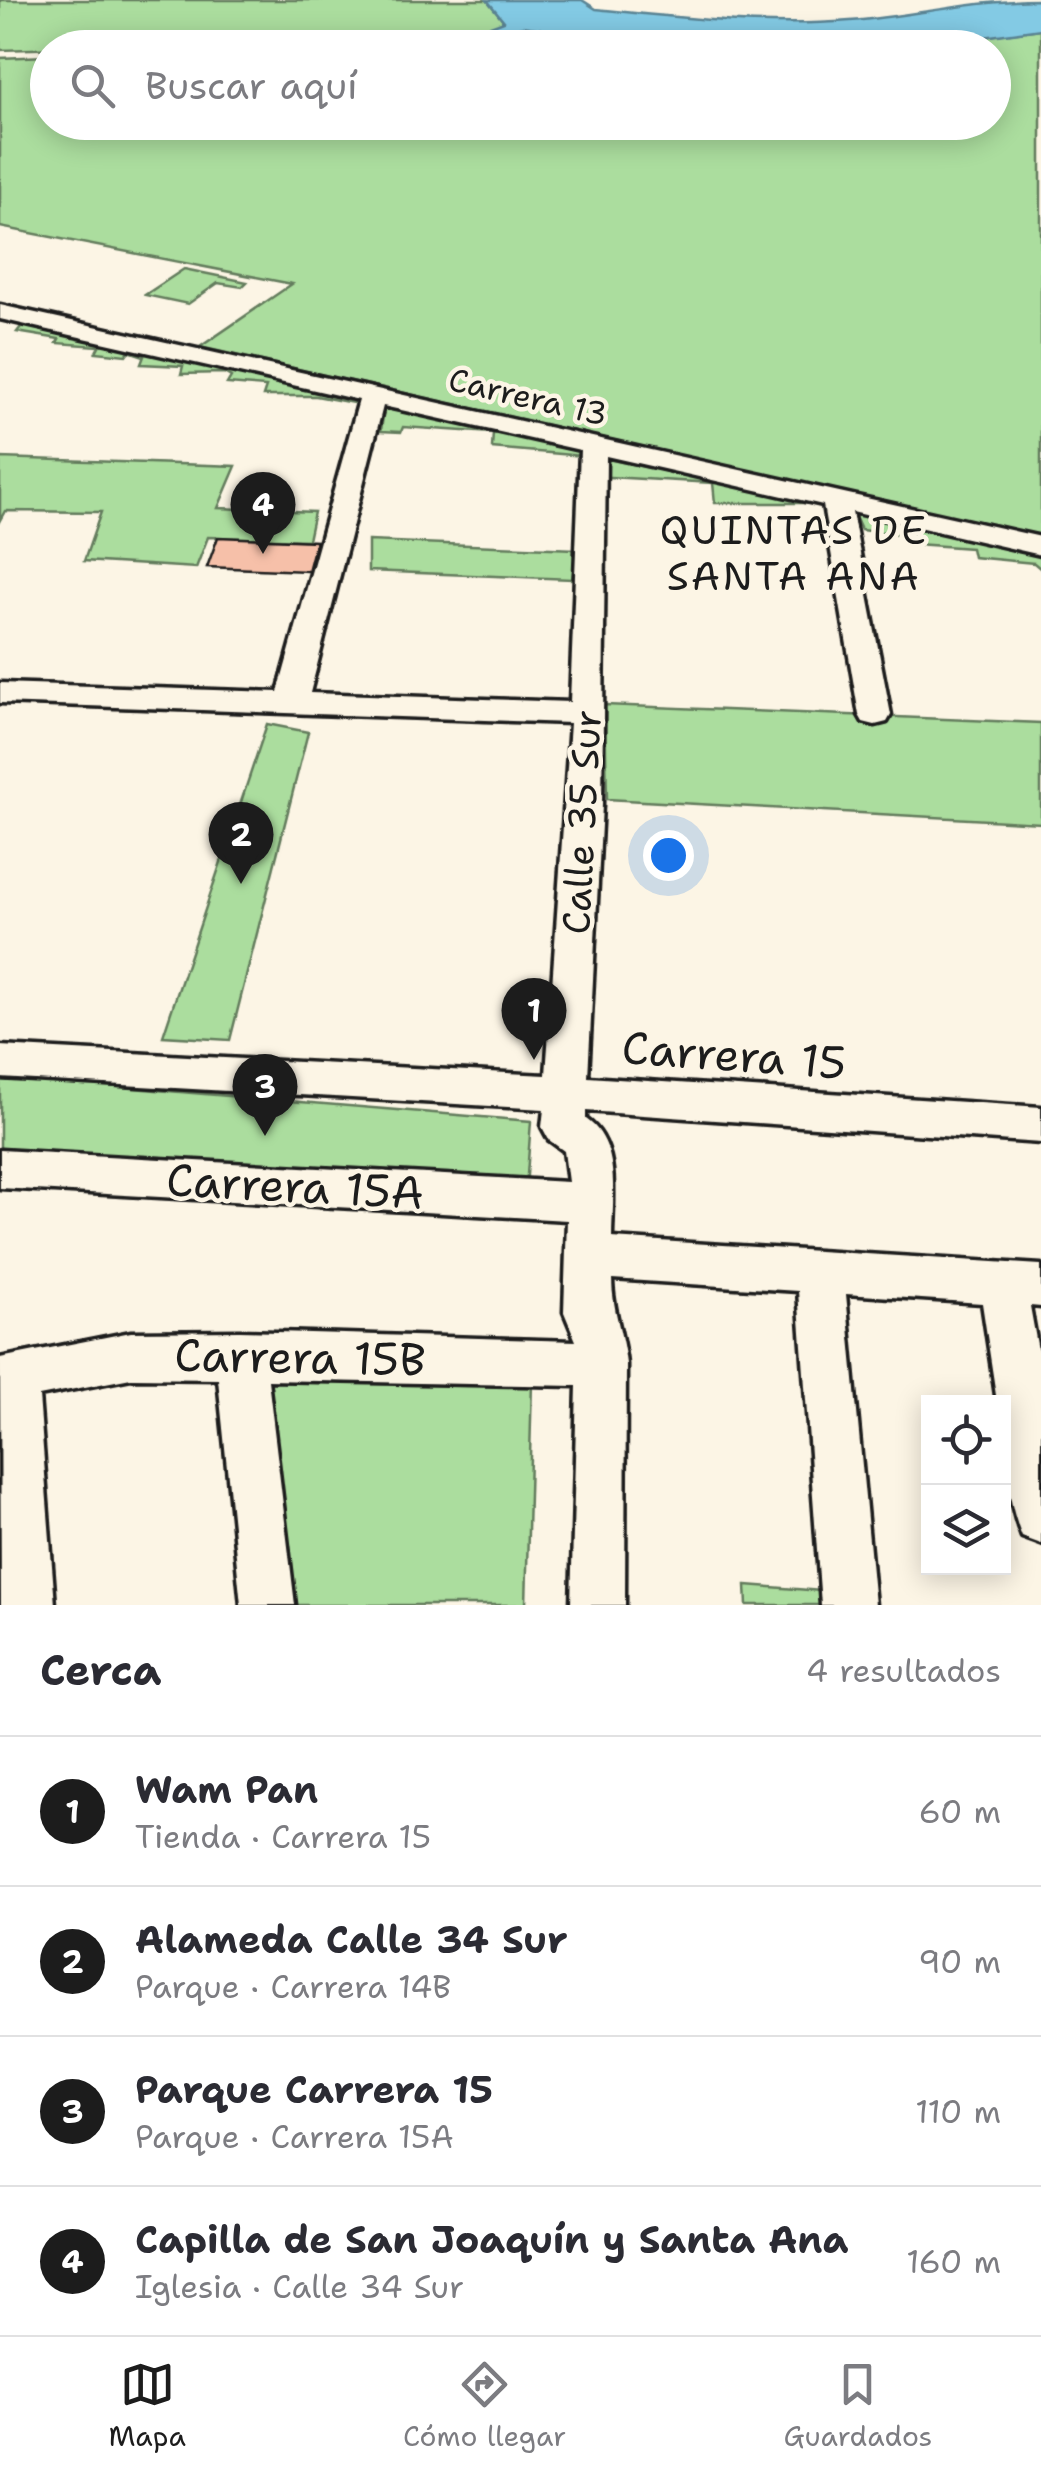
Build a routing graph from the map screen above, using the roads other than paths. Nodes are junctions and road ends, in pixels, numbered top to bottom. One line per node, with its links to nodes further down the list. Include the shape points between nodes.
1 (0, 312): 2 (street, Carrera 13)
2 (374, 395): 3 (street, Carrera 13); 7 (street)
3 (593, 445): 4 (street, Carrera 13); 8 (street, Calle 35 Sur)
4 (836, 500): 5 (street, Carrera 13); 9 (street)
5 (1041, 546)
6 (0, 693): 7 (street)
7 (291, 704): 8 (street)
8 (587, 713): 11 (street, Calle 35 Sur)
9 (875, 715)
10 (0, 1062): 11 (street, Carrera 15)
11 (568, 1093): 12 (street, Carrera 15); 14 (street, Calle 35 Sur, via 564,1127 580,1139 590,1160)
12 (1041, 1125)
13 (0, 1169): 14 (street, Carrera 15A)
14 (590, 1202): 15 (street, Calle 35 Sur)
15 (590, 1257): 16 (street); 19 (street, Calle 35 Sur, via 588,1312 599,1333)
16 (820, 1270): 17 (street); 26 (street)
17 (1022, 1285): 20 (street)
18 (240, 1354): 19 (street, Carrera 15B); 21 (street, Carrera 15B, via 131,1355); 24 (street)
19 (602, 1364): 25 (street, Calle 35 Sur)
20 (1029, 1376): 22 (street)
21 (6, 1379): 23 (street)
22 (1041, 1518)
23 (28, 1605)
24 (268, 1605)
25 (598, 1605)
26 (848, 1605)

